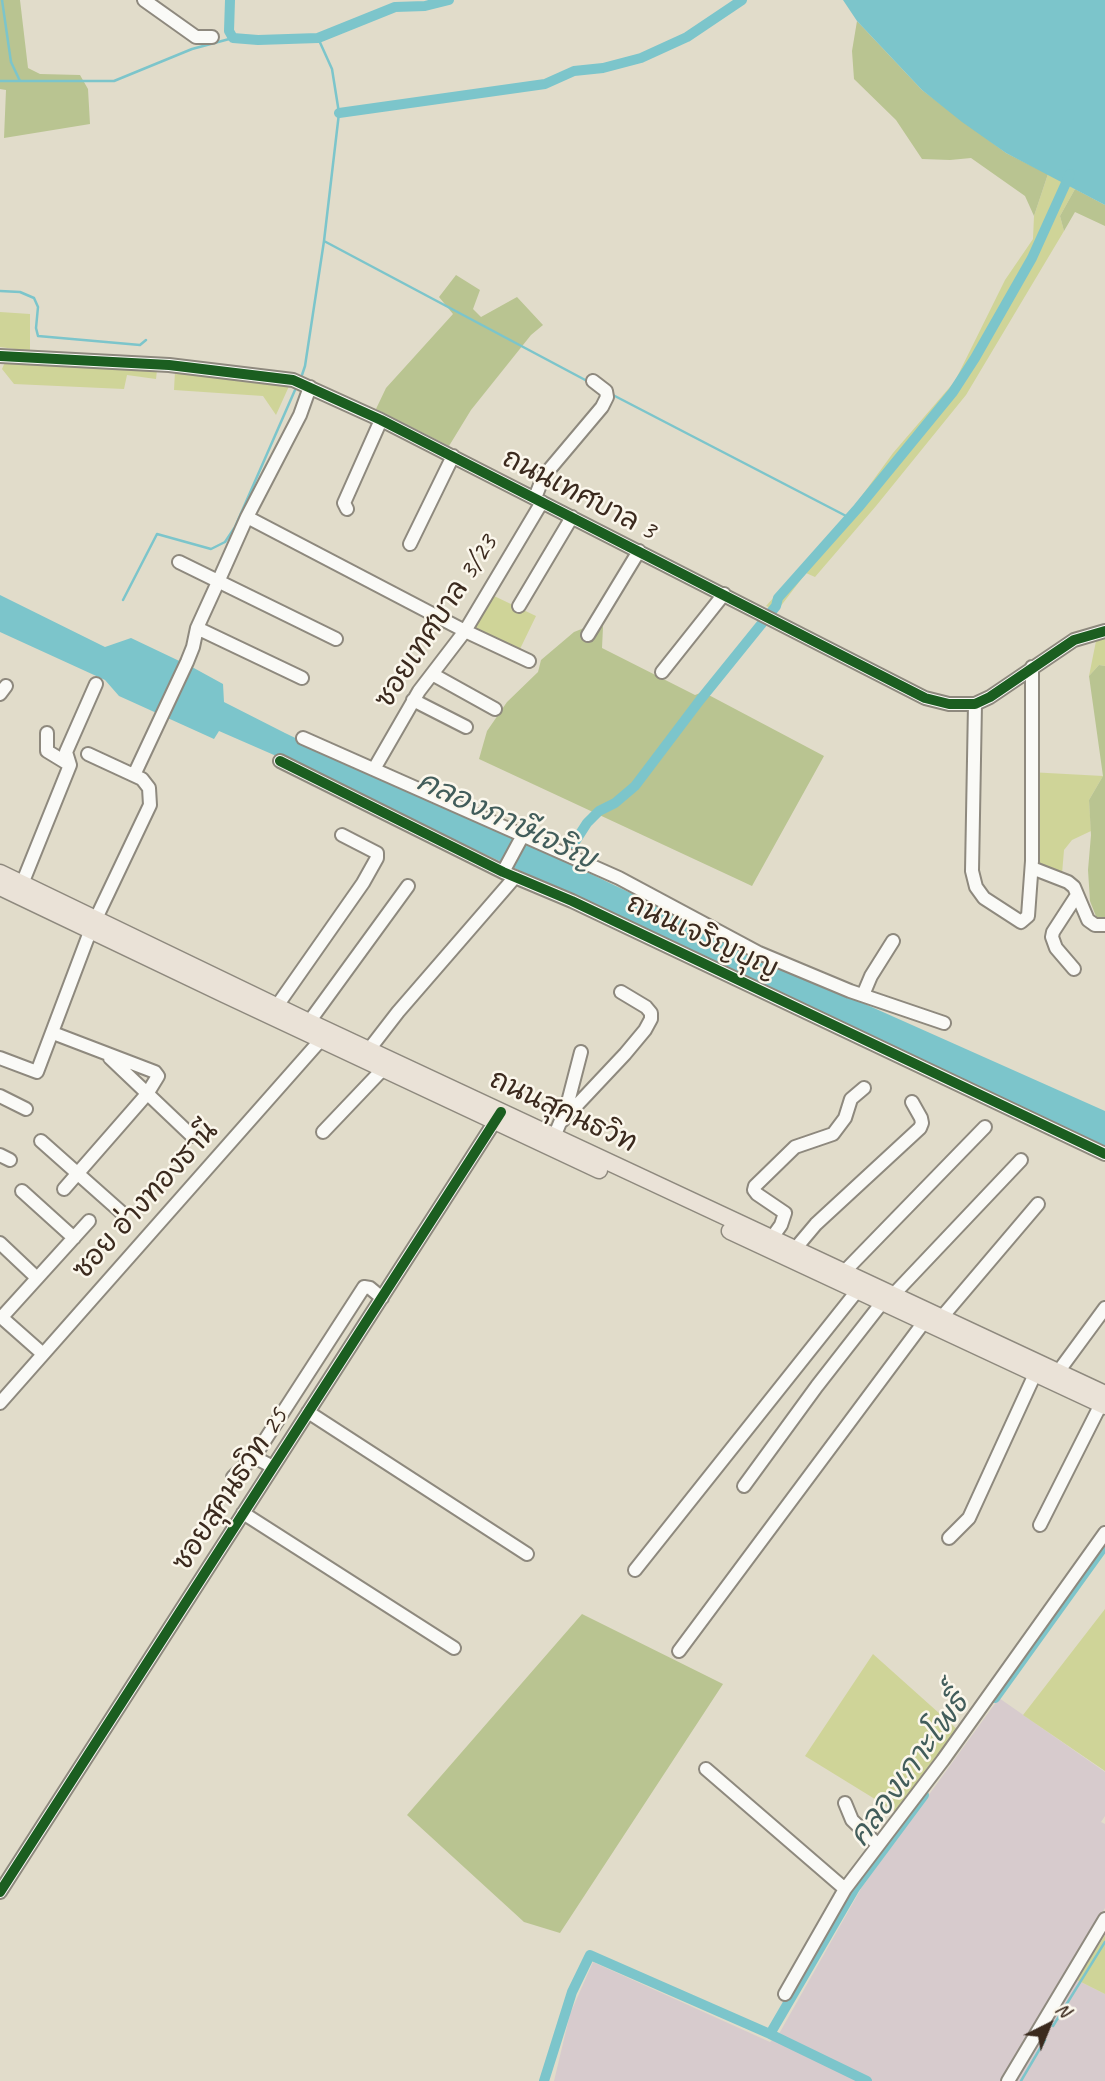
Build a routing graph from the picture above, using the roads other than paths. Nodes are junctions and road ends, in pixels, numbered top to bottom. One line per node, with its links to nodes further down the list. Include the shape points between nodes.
1 (144, 0): 2 (street, via 196,37)
2 (212, 37)
3 (0, 356): 5 (street, ถนนเทศบาล 3, via 182,367 276,377)
4 (593, 382): 8 (street, ซอยเทศบาล 3/23, via 607,397 542,477)
5 (310, 387): 6 (street, ถนนเทศบาล 3); 10 (street)
6 (381, 420): 7 (street, ถนนเทศบาล 3); 9 (street, via 344,503)
7 (453, 456): 8 (street, ถนนเทศบาล 3); 12 (street)
8 (538, 500): 11 (street, ถนนเทศบาล 3); 19 (street, ซอยเทศบาล 3/23)
9 (347, 509)
10 (247, 517): 15 (street); 19 (street)
11 (572, 517): 13 (street, ถนนเทศบาล 3); 17 (street)
12 (410, 544)
13 (639, 551): 16 (street, ถนนเทศบาล 3); 21 (street)
14 (178, 562): 15 (street)
15 (218, 582): 18 (street); 22 (street)
16 (724, 594): 25 (street); 30 (street, ถนนเทศบาล 3, via 925,698)
17 (519, 606)
18 (197, 628): 27 (street); 39 (street, via 187,662)
19 (465, 631): 23 (street); 26 (street, ซอยเทศบาล 3/23)
20 (1105, 631): 24 (street, via 1074,640)
21 (588, 635)
22 (336, 639)
23 (529, 661)
24 (1032, 667): 30 (street); 42 (street)
25 (662, 673)
26 (432, 674): 29 (street, ซอยเทศบาล 3/23); 31 (street)
27 (302, 678)
28 (96, 684): 37 (street, via 66,752)
29 (413, 700): 32 (street); 38 (street, ซอยเทศบาล 3/23)
30 (975, 704): 42 (street, via 974,881 984,898 1021,922 1028,916)
31 (495, 709)
32 (466, 727)
33 (47, 733): 37 (street, via 47,751)
34 (303, 738): 38 (street)
35 (88, 754): 39 (street)
36 (280, 761): 43 (street, ถนนเจริญบุญ)
37 (70, 765): 45 (street)
38 (374, 769): 41 (street)
39 (134, 775): 49 (street, via 147,785 150,805)
40 (342, 835): 55 (street, via 377,853 377,858)
41 (522, 837): 43 (street); 54 (street, via 644,890 759,953)
42 (1032, 868): 48 (street, via 1068,882)
43 (508, 872): 62 (street); 77 (street, ถนนเจริญบุญ)
44 (0, 873): 45 (main road, ถนนสุคนธวิท)
45 (22, 884): 49 (main road, ถนนสุคนธวิท)
46 (408, 886): 56 (street)
47 (0, 887): 49 (main road, ถนนสุคนธวิท)
48 (1077, 895): 50 (street, via 1088,920); 52 (street, via 1052,937)
49 (94, 924): 55 (main road, ถนนสุคนธวิท); 58 (street)
50 (1105, 925)
51 (893, 941): 54 (street)
52 (1073, 970)
53 (621, 992): 71 (street, via 650,1013 645,1030)
54 (863, 995): 57 (street)
55 (273, 1011): 56 (main road, ถนนสุคนธวิท); 59 (main road, ถนนสุคนธวิท)
56 (309, 1022): 59 (main road, ถนนสุคนธวิท)
57 (944, 1023)
58 (53, 1032): 61 (street); 63 (street, via 37,1072)
59 (325, 1036): 62 (main road, ถนนสุคนธวิท); 98 (street, ซอย อ่างทองธานี)
60 (581, 1052): 71 (street)
61 (105, 1053): 66 (street); 66 (street, via 157,1074)
62 (366, 1055): 64 (main road, ถนนสุคนธวิท); 70 (main road, ถนนสุคนธวิท)
63 (0, 1058)
64 (383, 1069): 70 (main road, ถนนสุคนธวิท); 73 (street)
65 (864, 1088): 86 (street, via 851,1099 833,1134 795,1147 755,1186 757,1194 785,1213)
66 (148, 1094): 74 (street); 79 (street)
67 (0, 1096): 69 (street)
68 (912, 1102): 88 (street, via 921,1118 920,1128)
69 (26, 1109)
70 (498, 1117): 75 (main road, ถนนสุคนธวิท); 91 (main road, ถนนสุคนธวิท); 93 (street, ซอยสุคนธวิท 25)
71 (562, 1121): 75 (street)
72 (985, 1127): 89 (street)
73 (323, 1132)
74 (192, 1136)
75 (554, 1137): 86 (main road, ถนนสุคนธวิท)
76 (41, 1142): 79 (street)
77 (1105, 1154)
78 (1021, 1160): 92 (street)
79 (77, 1173): 80 (street); 83 (street)
80 (64, 1189)
81 (22, 1191): 85 (street)
82 (1038, 1204): 96 (street)
83 (121, 1212)
84 (89, 1221): 85 (street)
85 (74, 1238): 90 (street)
86 (771, 1239): 88 (main road, ถนนสุคนธวิท)
87 (0, 1243): 90 (street)
88 (795, 1250): 89 (main road, ถนนสุคนธวิท)
89 (844, 1272): 92 (main road, ถนนสุคนธวิท)
90 (37, 1278): 95 (street)
91 (857, 1291): 92 (main road, ถนนสุคนธวิท); 113 (street)
92 (888, 1296): 96 (main road, ถนนสุคนธวิท); 97 (main road, ถนนสุคนธวิท); 107 (street)
93 (382, 1298): 103 (street, ซอยสุคนธวิท 25); 104 (street, via 364,1287)
94 (1105, 1308): 99 (street)
95 (1, 1317): 98 (street)
96 (942, 1317): 99 (main road, ถนนสุคนธวิท)
97 (924, 1322): 100 (main road, ถนนสุคนธวิท); 115 (street)
98 (43, 1354): 102 (street, ซอย อ่างทองธานี)
99 (1058, 1372): 101 (main road, ถนนสุคนธวิท)
100 (1035, 1374): 101 (main road, ถนนสุคนธวิท); 111 (street, via 969,1518)
101 (1104, 1402): 109 (street)
102 (0, 1403)
103 (308, 1412): 105 (street, ซอยสุคนธวิท 25); 112 (street)
104 (254, 1457): 105 (street); 106 (street)
105 (273, 1468): 108 (street, ซอยสุคนธวิท 25)
106 (233, 1477)
107 (744, 1486)
108 (243, 1513): 114 (street); 120 (street, ซอยสุคนธวิท 25)
109 (1040, 1525)
110 (1105, 1533): 118 (street)
111 (949, 1538)
112 (527, 1554)
113 (635, 1570)
114 (454, 1648)
115 (680, 1651)
116 (706, 1769): 119 (street)
117 (845, 1803): 118 (street, via 852,1820)
118 (878, 1845): 119 (street)
119 (845, 1889): 122 (street)
120 (0, 1892)
121 (1105, 1919): 123 (street)
122 (785, 1993)
123 (1008, 2081)

